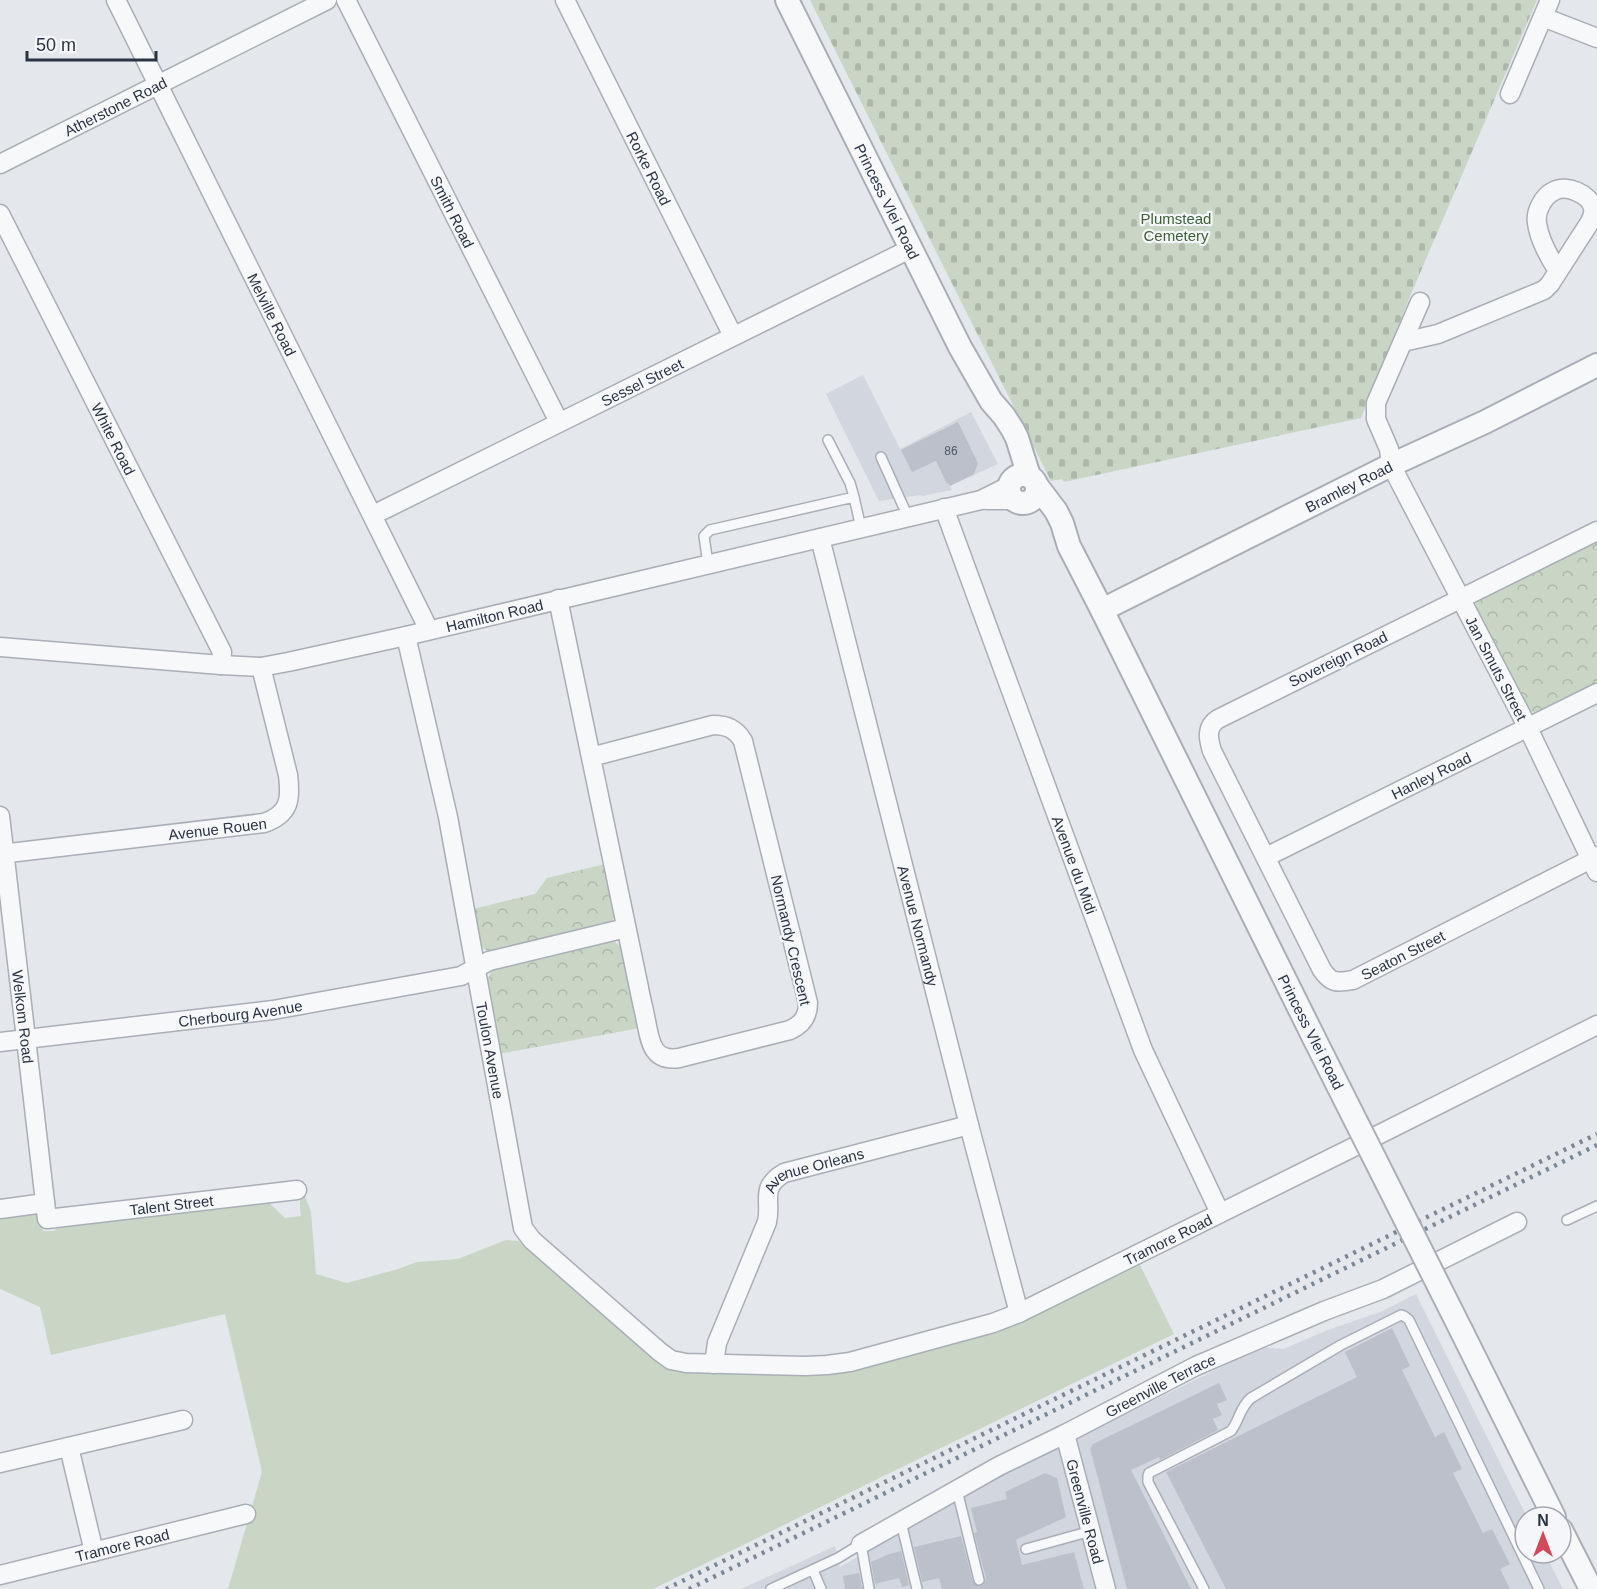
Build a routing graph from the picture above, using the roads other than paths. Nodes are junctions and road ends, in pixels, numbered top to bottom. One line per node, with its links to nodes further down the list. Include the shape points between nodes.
1 (116, 0): 9 (street, Melville Road)
2 (327, 0): 9 (street, Atherstone Road)
3 (346, 0): 19 (street, Smith Road)
4 (565, 0): 16 (street, Rorke Road)
5 (788, 0): 13 (street, Princess Vlei Road)
6 (1551, 0): 7 (street)
7 (1543, 18): 8 (street); 10 (street)
8 (1597, 38)
9 (158, 85): 11 (street, Atherstone Road); 26 (street, Melville Road)
10 (1510, 94)
11 (0, 164)
12 (0, 214): 38 (street, White Road, via 222,652)
13 (912, 248): 16 (street, Sessel Street); 23 (street, Princess Vlei Road, via 960,347 990,401 1013,430 1025,466)
14 (1558, 271): 17 (street, via 1544,290 1438,334)
15 (1420, 302): 17 (street, Jan Smuts Street)
16 (733, 336): 19 (street, Sessel Street)
17 (1403, 342): 22 (street, Jan Smuts Street, via 1375,408)
18 (1597, 365): 22 (street, Bramley Road)
19 (559, 422): 26 (street, Sessel Street)
20 (828, 440): 24 (lane)
21 (881, 457): 27 (lane)
22 (1391, 465): 33 (street, Jan Smuts Street); 34 (street, Bramley Road)
23 (1021, 488): 25 (street, Hamilton Road); 34 (street, Princess Vlei Road, via 1069,546)
24 (854, 497): 28 (lane); 31 (lane, via 710,530 704,537)
25 (944, 508): 27 (street, Hamilton Road); 57 (street, Avenue du Midi, via 1143,1050)
26 (373, 515): 35 (street, Melville Road)
27 (908, 517): 28 (street, Hamilton Road)
28 (861, 528): 30 (street, Hamilton Road)
29 (1597, 531): 33 (street, Sovereign Road)
30 (820, 538): 31 (street, Hamilton Road); 52 (street, Avenue Normandy)
31 (708, 564): 32 (street, Hamilton Road)
32 (558, 599): 35 (street, Hamilton Road); 42 (street, Normandy Crescent)
33 (1460, 599): 41 (street, Jan Smuts Street); 45 (street, Sovereign Road, via 1212,723 1208,732 1212,751)
34 (1102, 610): 67 (street, Princess Vlei Road, bridge)
35 (429, 630): 36 (street, Hamilton Road)
36 (406, 636): 39 (street, Hamilton Road); 48 (street, Toulon Avenue, via 448,817)
37 (0, 647): 38 (street, Hamilton Road)
38 (221, 665): 39 (street, Hamilton Road)
39 (261, 667): 44 (street, Avenue Rouen, via 288,775 289,799 274,820)
40 (1597, 693): 41 (street, Hanley Road)
41 (1528, 728): 45 (street, Hanley Road); 46 (street, Jan Smuts Street)
42 (591, 757): 47 (street, Normandy Crescent); 47 (street, Normandy Crescent, via 713,725 722,725 740,735 808,1003 805,1019 796,1027 679,1058 660,1056 650,1039)
43 (0, 816): 44 (street, Welkom Road)
44 (2, 854): 50 (street, Welkom Road)
45 (1266, 857): 46 (street, Seaton Street, via 1322,970 1334,982 1353,980)
46 (1595, 862)
47 (626, 928): 48 (street, via 489,961)
48 (475, 969): 50 (street, Cherbourg Avenue, via 461,976 273,1010); 61 (street, Toulon Avenue, via 525,1232 665,1356 678,1362)
49 (1597, 1024): 57 (street, Tramore Road)
50 (27, 1038): 51 (street, Cherbourg Avenue); 56 (street, Welkom Road)
51 (0, 1042)
52 (969, 1125): 60 (street, Avenue Normandy); 61 (street, Avenue Orleans, via 776,1178 768,1190 767,1222 717,1343)
53 (297, 1190): 56 (street, Talent Street)
54 (1597, 1206): 58 (lane)
55 (0, 1209): 56 (street, Talent Street)
56 (46, 1211)
57 (1220, 1213): 60 (street, Tramore Road)
58 (1567, 1220)
59 (1517, 1222): 63 (street, Greenville Terrace, via 1383,1289 1196,1366)
60 (1019, 1313): 61 (street, Tramore Road, via 850,1362)
61 (714, 1364)
62 (183, 1420): 64 (street)
63 (1065, 1434): 66 (street, Greenville Terrace); 70 (street, Greenville Road)
64 (69, 1447): 65 (street); 73 (street)
65 (0, 1463)
66 (957, 1490): 69 (street, Greenville Terrace); 77 (lane)
67 (1548, 1505)
68 (246, 1514): 73 (street, Tramore Road)
69 (901, 1522): 71 (street, Greenville Terrace); 81 (lane)
70 (1091, 1531): 72 (lane); 82 (street, Greenville Road)
71 (861, 1544): 75 (lane, Greenville Terrace); 80 (lane)
72 (1026, 1549)
73 (93, 1552): 76 (street, Tramore Road)
74 (1573, 1554): 85 (street)
75 (813, 1570): 78 (lane, Greenville Terrace); 79 (lane)
76 (0, 1575)
77 (979, 1580)
78 (771, 1589)
79 (820, 1589)
80 (869, 1589)
81 (917, 1589)
82 (1106, 1589)
83 (1204, 1589): 84 (lane, via 1148,1482 1149,1473 1231,1431 1251,1398 1401,1315 1409,1320)
84 (1539, 1589)
85 (1590, 1589)

